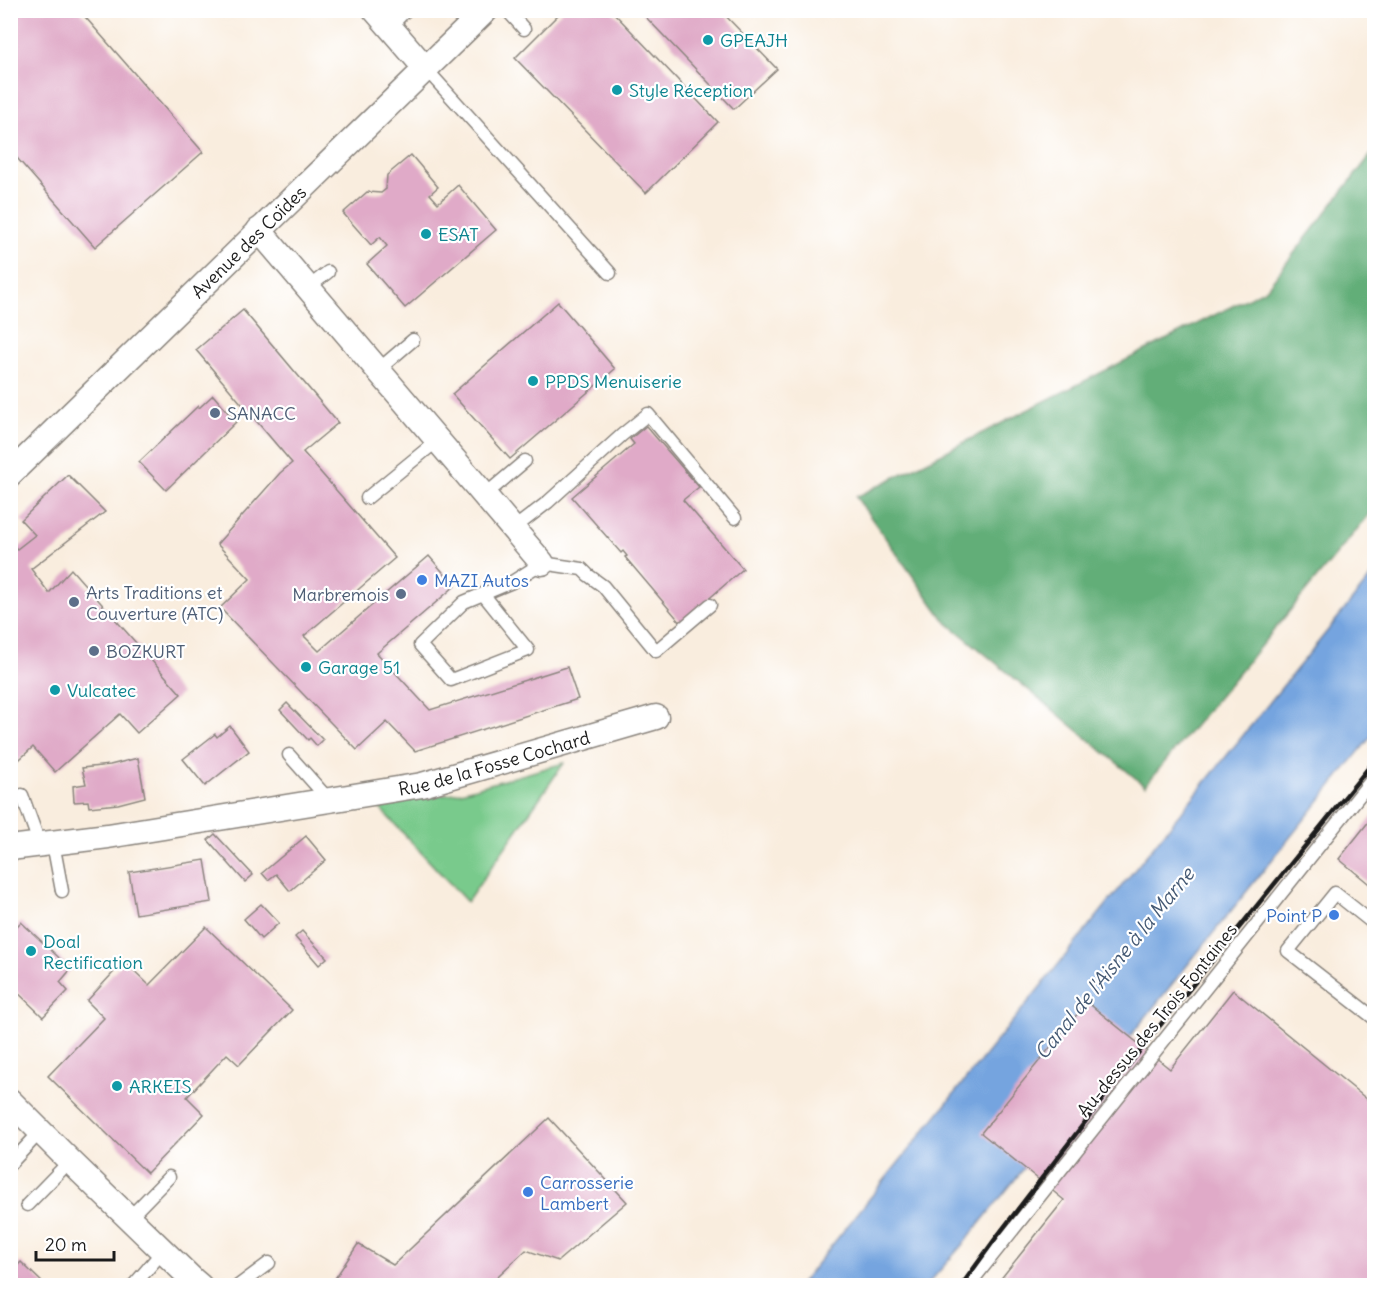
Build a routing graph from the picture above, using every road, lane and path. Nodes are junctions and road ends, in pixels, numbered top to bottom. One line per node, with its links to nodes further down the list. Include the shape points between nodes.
1 (486, 10): 5 (street, Avenue des Coïdes)
2 (507, 10): 4 (lane)
3 (390, 16): 5 (street)
4 (524, 29)
5 (426, 69): 6 (street, Avenue des Coïdes); 8 (lane)
6 (259, 230): 9 (street); 14 (street, Avenue des Coïdes)
7 (328, 272): 9 (lane)
8 (610, 273)
9 (308, 288): 11 (street)
10 (413, 340): 11 (lane)
11 (378, 370): 12 (street)
12 (438, 440): 15 (street); 16 (lane)
13 (525, 461): 15 (lane)
14 (10, 474)
15 (485, 495): 18 (street)
16 (367, 498)
17 (735, 518): 18 (lane, via 648,414)
18 (513, 529): 19 (street)
19 (542, 563): 20 (lane); 21 (lane, via 582,569 603,586 656,651)
20 (483, 594): 20 (lane, via 464,602 420,645 451,680 528,650)
21 (710, 605)
22 (656, 717): 26 (street, Rue de la Fosse Cochard, via 422,785)
23 (289, 755): 26 (lane)
24 (1374, 777): 44 (lane, Au-dessus des Trois Fontaines)
25 (22, 795): 27 (lane)
26 (329, 800): 27 (street, Rue de la Fosse Cochard)
27 (47, 844): 28 (street, Rue de la Fosse Cochard); 29 (lane)
28 (10, 849)
29 (62, 891)
30 (1374, 924): 31 (lane, via 1335,893 1288,951)
31 (1374, 1018)
32 (10, 1101): 33 (street)
33 (41, 1131): 34 (street); 35 (lane)
34 (70, 1161): 37 (lane); 38 (street)
35 (10, 1164)
36 (170, 1177): 38 (lane)
37 (27, 1205)
38 (129, 1218): 39 (street)
39 (163, 1251): 41 (lane); 42 (street)
40 (269, 1263): 43 (lane)
41 (133, 1286)
42 (200, 1286)
43 (238, 1286)
44 (968, 1286)

